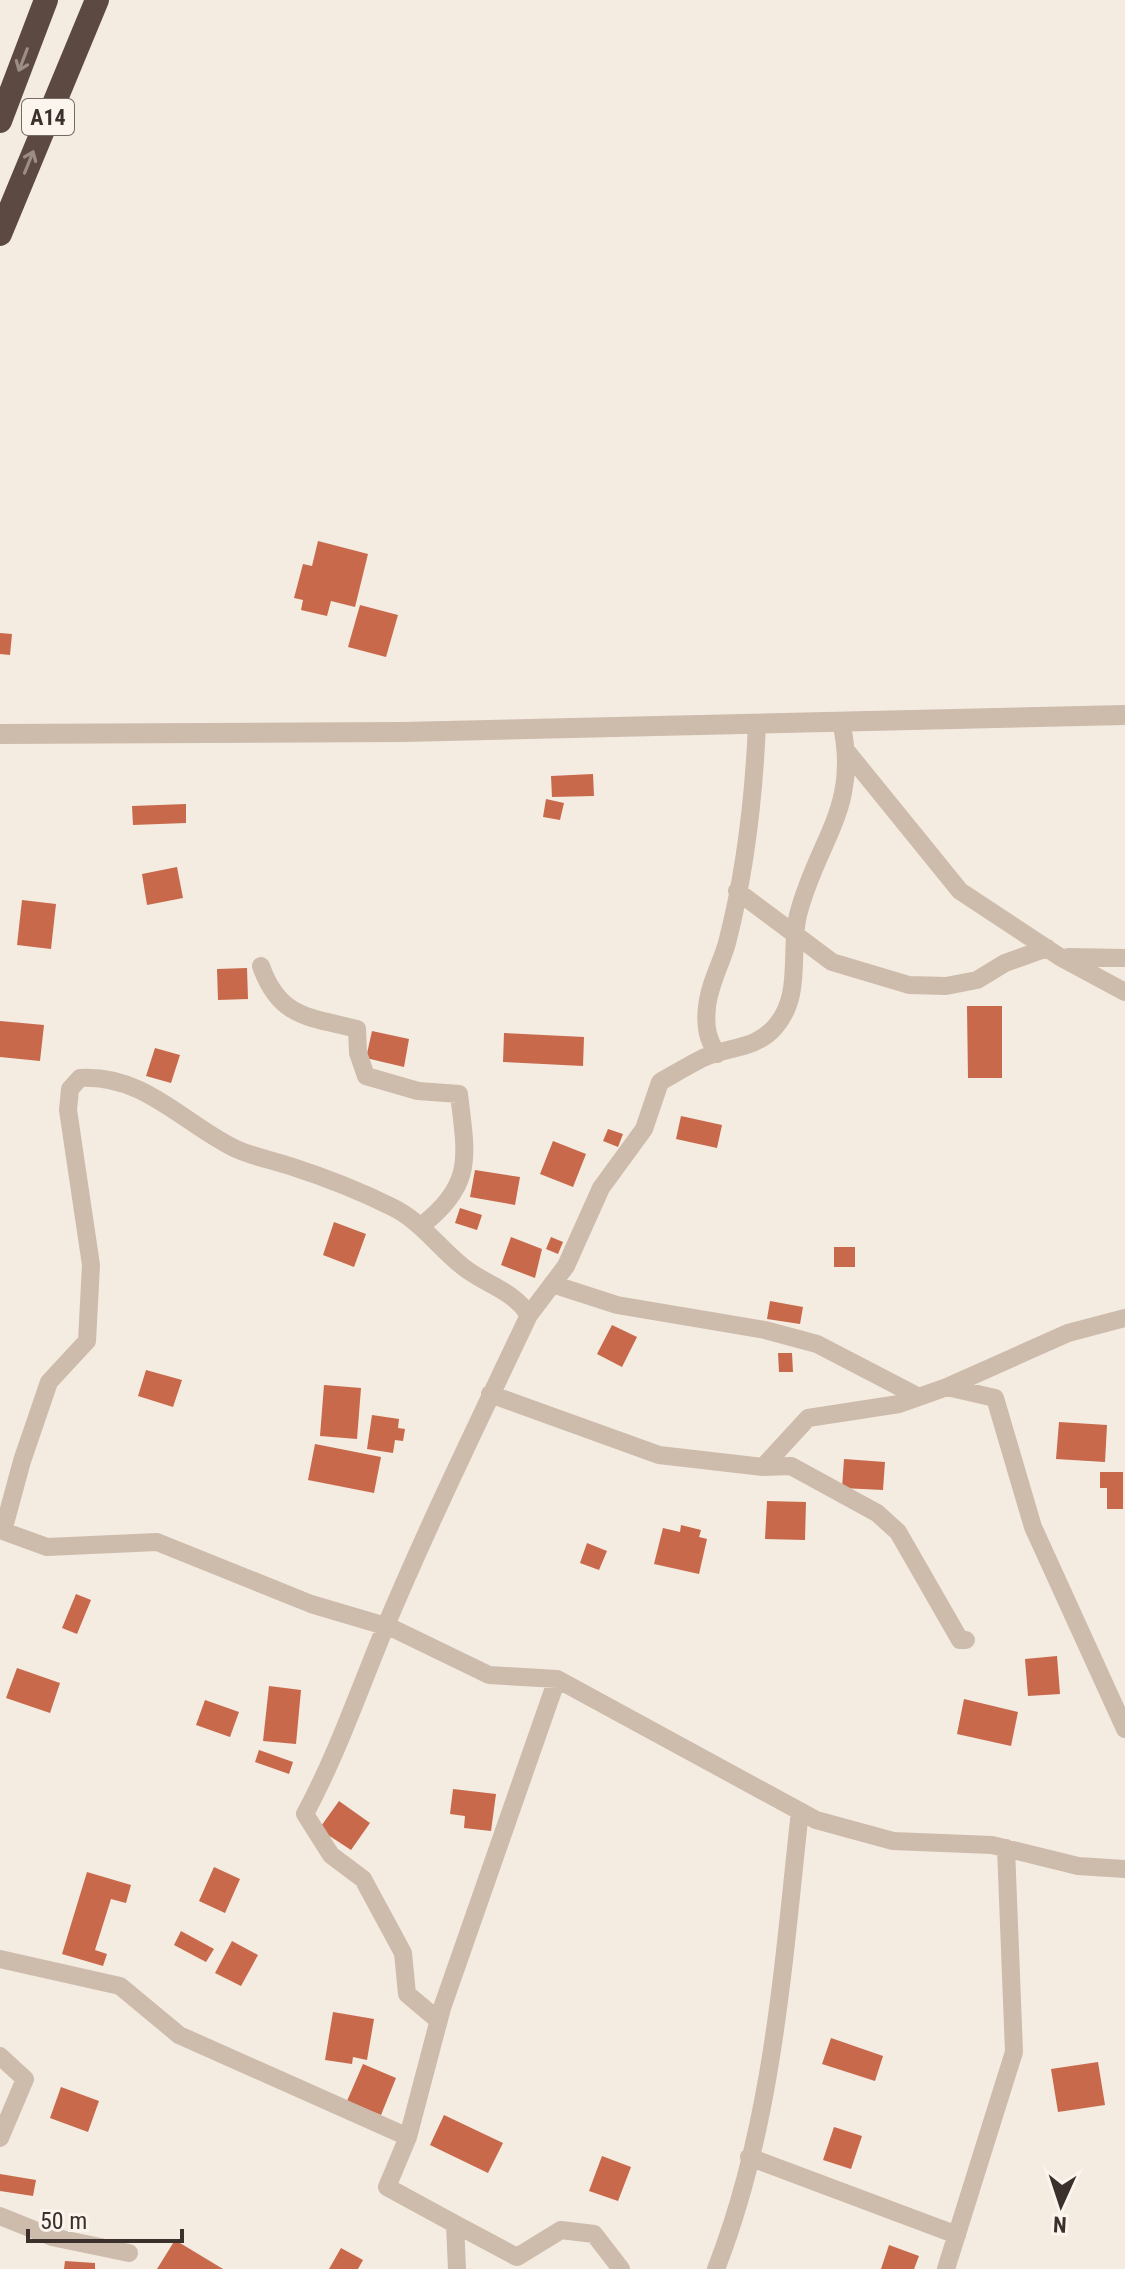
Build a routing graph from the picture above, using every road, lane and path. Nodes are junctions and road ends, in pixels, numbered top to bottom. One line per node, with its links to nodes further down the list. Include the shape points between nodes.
1 (46, 0): 3 (highway, A14, one-way to 3)
2 (97, 0): 4 (highway, A14, one-way to 2)
3 (0, 121)
4 (0, 234)
5 (1125, 715): 6 (street)
6 (841, 722): 7 (street); 9 (street)
7 (757, 724): 8 (street); 10 (street)
8 (0, 734)
9 (848, 753): 11 (street, via 847,785); 12 (street, via 960,891)
10 (737, 891): 11 (street); 16 (street, via 707,1004 706,1031)
11 (796, 934): 12 (street, via 832,962 909,985 977,980 1005,963); 16 (street, via 793,995 776,1027 754,1045)
12 (1054, 953): 13 (street); 15 (street)
13 (1125, 958)
14 (261, 966): 17 (street, via 268,987 288,1010 357,1029 366,1076 418,1091 459,1094 466,1153 459,1182 447,1205)
15 (1125, 992)
16 (717, 1054): 18 (street, via 660,1082 644,1129 601,1188 566,1266)
17 (422, 1225): 19 (street, via 463,1267 518,1297); 25 (street, via 393,1207 233,1148 141,1090 102,1076 80,1078 70,1089 68,1110 91,1265 87,1341 49,1382)
18 (552, 1284): 19 (street); 23 (street, via 617,1305 817,1344)
19 (529, 1315): 22 (street)
20 (1125, 1318): 21 (street, via 1068,1333)
21 (947, 1387): 23 (street); 29 (street, via 995,1398 1033,1527)
22 (490, 1394): 24 (street, via 659,1455); 26 (street)
23 (919, 1397): 24 (street, via 808,1418)
24 (763, 1467): 27 (street, via 791,1466 877,1513 898,1532 960,1640)
25 (2, 1530): 26 (street, via 47,1547 157,1542 311,1604)
26 (386, 1627): 28 (street, via 489,1675); 34 (street, via 333,1763 305,1814 331,1855 363,1879 403,1953 407,1994)
27 (966, 1640)
28 (557, 1679): 30 (street); 34 (street)
29 (1125, 1729)
30 (800, 1811): 31 (street, via 893,1841); 38 (street, via 775,2047)
31 (1006, 1848): 32 (street, via 1078,1866); 41 (street, via 1014,2052)
32 (1125, 1869)
33 (0, 1959): 36 (street, via 120,1986 179,2035)
34 (438, 2020): 36 (street)
35 (0, 2056): 37 (street, via 25,2079)
36 (408, 2137): 40 (street, via 387,2187)
37 (0, 2138)
38 (749, 2157): 41 (street); 45 (street, via 734,2223)
39 (0, 2216): 42 (street, via 52,2237)
40 (455, 2224): 43 (street); 44 (street, via 517,2257 561,2230 594,2234)
41 (957, 2235): 46 (street)
42 (129, 2253)
43 (457, 2269)
44 (621, 2269)
45 (716, 2269)
46 (946, 2269)

